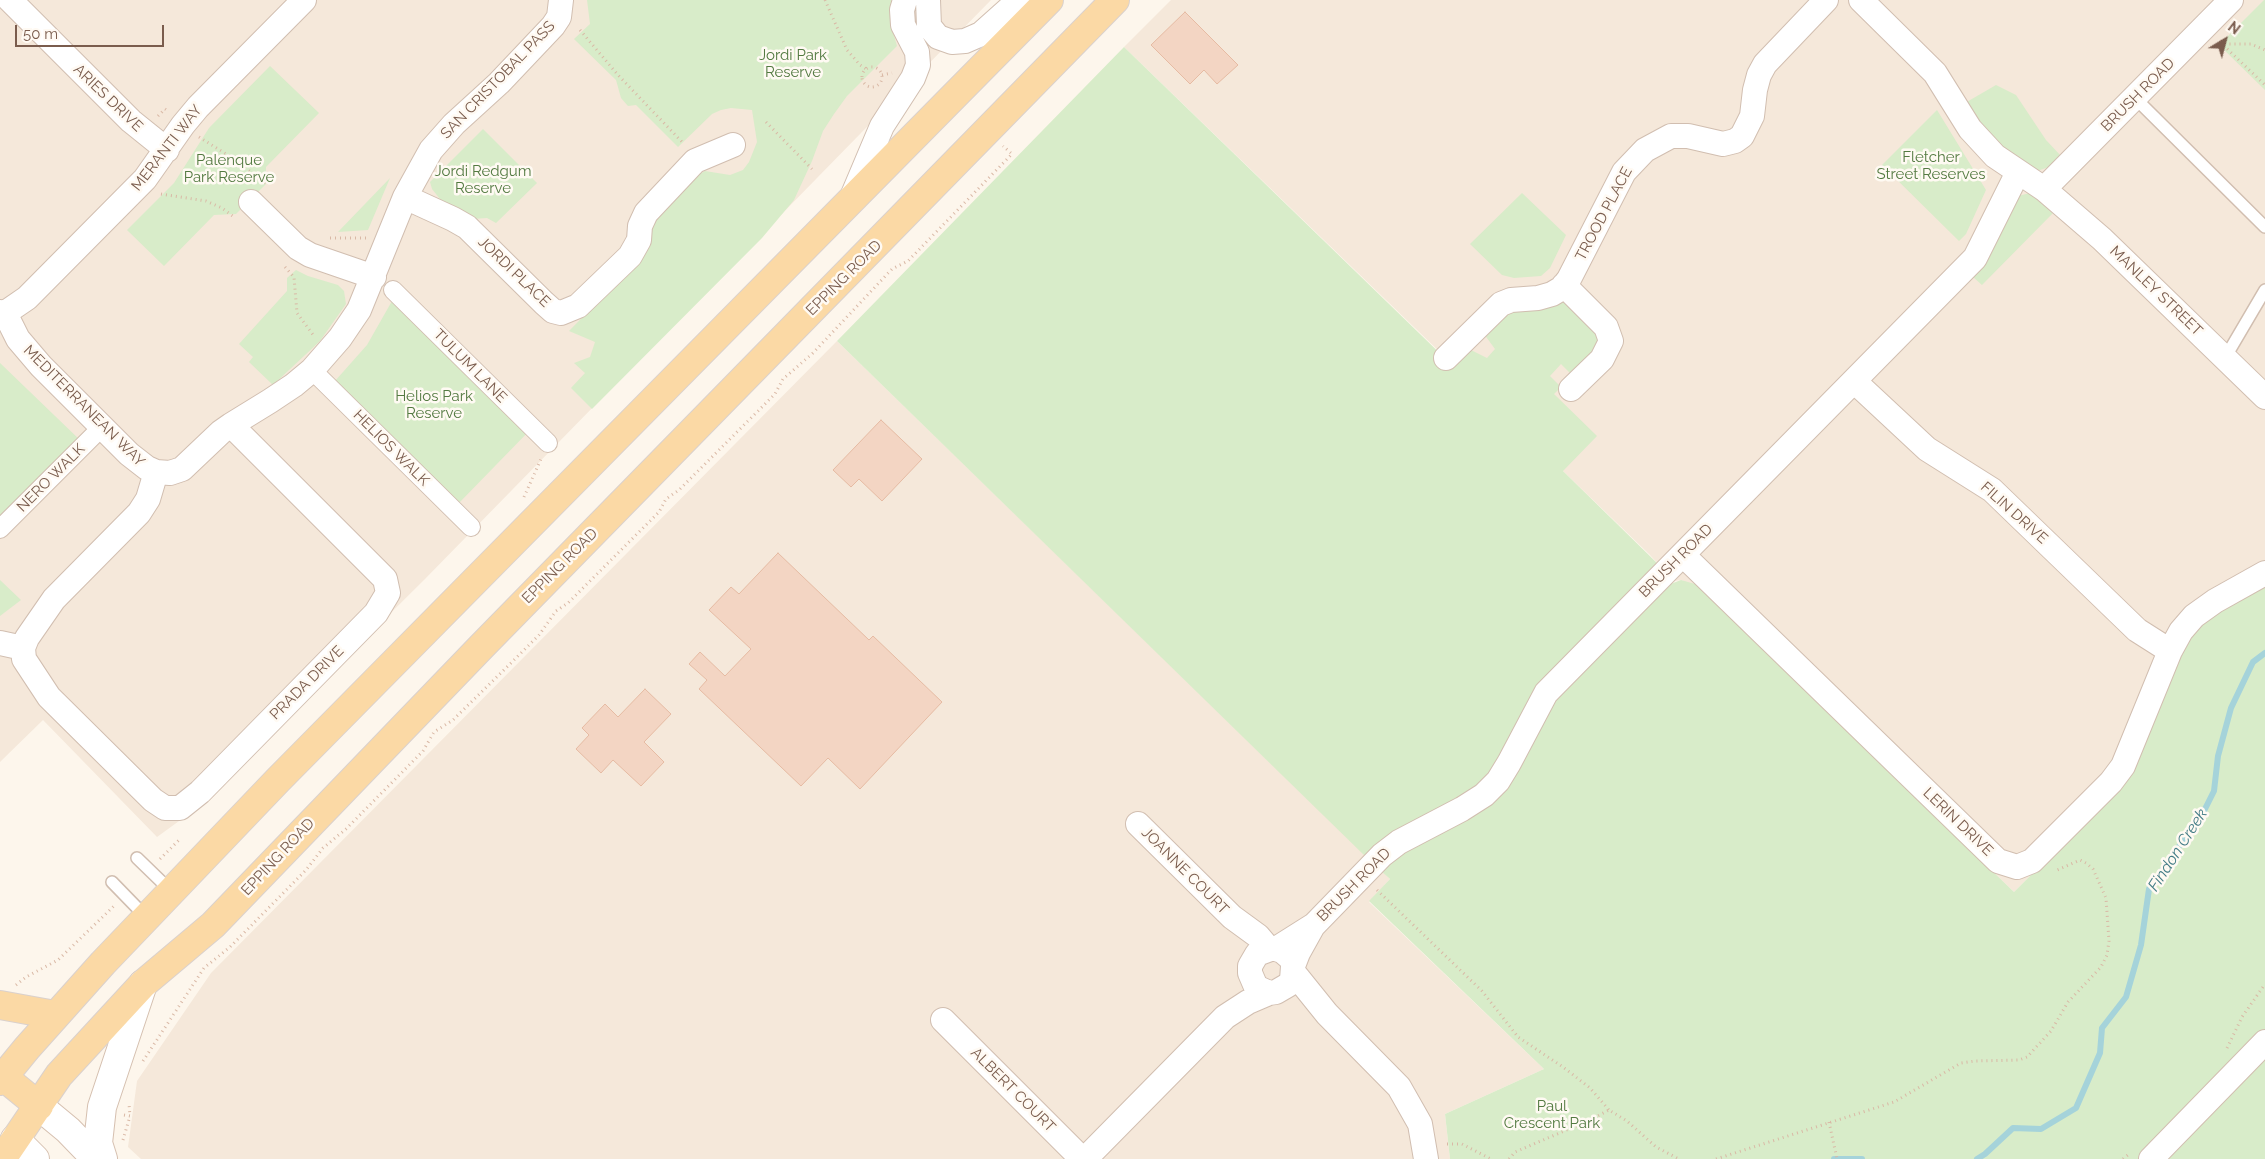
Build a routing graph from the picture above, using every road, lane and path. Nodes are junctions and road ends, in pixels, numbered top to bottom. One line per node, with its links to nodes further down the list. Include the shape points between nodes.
1 (10, 0): 24 (street, ARIES DRIVE, via 131,121)
2 (304, 0): 20 (street, MERANTI WAY)
3 (561, 0): 30 (street, SAN CRISTOBAL PASS, via 559,17 553,26 442,136)
4 (825, 0): 15 (path, via 847,50)
5 (905, 0): 31 (street, via 903,25 917,52 918,65 882,126)
6 (1019, 0): 12 (street, via 980,34 966,41 952,42 938,37 929,26)
7 (1049, 0): 31 (main road)
8 (1115, 0): 21 (main road, EPPING ROAD)
9 (1826, 0): 39 (street, TROOD PLACE, via 1765,64 1755,90 1752,116 1742,136 1735,142 1723,144 1688,136 1671,136 1644,150 1633,161 1624,172)
10 (1861, 0): 26 (street, MANLEY STREET, via 1935,73 1970,129 1995,156)
11 (2231, 0): 17 (street, BRUSH ROAD)
12 (930, 2)
13 (580, 30): 22 (path)
14 (2265, 50): 16 (path, via 2251,44 2219,41)
15 (866, 69): 15 (path, via 862,78 865,84 870,87 879,84 882,75 876,68)
16 (2265, 85)
17 (2135, 98): 28 (street, BRUSH ROAD); 34 (lane)
18 (157, 117): 20 (path, via 165,109)
19 (766, 122): 25 (path)
20 (183, 125): 24 (street, MERANTI WAY); 29 (path, via 234,158)
21 (988, 131): 72 (main road, EPPING ROAD, via 213,925); 80 (path, via 1012,154 908,261 892,269 814,353 784,379 768,400 679,490 666,499 658,512 568,603 556,611 539,634 454,720 434,732 423,751 323,848 306,870 230,947 204,968)
22 (684, 145)
23 (733, 145): 30 (street, JORDI PLACE, via 695,161 646,212 639,240 630,256 578,306 561,313 544,303 467,227)
24 (167, 150): 27 (street, MERANTI WAY)
25 (812, 169)
26 (2018, 172): 28 (street, MANLEY STREET); 46 (street, BRUSH ROAD, via 1975,258)
27 (145, 179): 33 (path, via 160,194 206,201 222,208); 41 (street, MERANTI WAY, via 27,298)
28 (2044, 189): 44 (street, MANLEY STREET, via 2102,238)
29 (272, 190)
30 (406, 197): 36 (street, SAN CRISTOBAL PASS)
31 (850, 201): 66 (main road)
32 (251, 202): 38 (street, via 298,248)
33 (239, 222)
34 (2265, 227)
35 (329, 238): 36 (path, via 366,238)
36 (386, 243): 38 (street, SAN CRISTOBAL PASS)
37 (280, 263): 42 (path, via 294,277 297,313 314,335)
38 (383, 283): 45 (street, SAN CRISTOBAL PASS); 51 (street, TULUM LANE)
39 (1564, 285): 43 (street, via 1552,294 1501,304); 47 (street, via 1606,327 1611,341 1602,359)
40 (2265, 290): 44 (lane)
41 (3, 313): 50 (street, MEDITERRANEAN WAY, via 28,353)
42 (308, 341)
43 (1446, 358)
44 (2225, 358): 48 (street, MANLEY STREET)
45 (312, 370): 49 (street, SAN CRISTOBAL PASS); 53 (street, HELIOS WALK)
46 (1854, 381): 55 (street, BRUSH ROAD); 58 (street, FILIN DRIVE, via 1927,449 1992,490 2137,630)
47 (1571, 389)
48 (2265, 397)
49 (231, 425): 52 (street, SAN CRISTOBAL PASS, via 182,469 170,473); 57 (street, PRADA DRIVE, via 385,580 388,593 382,605 200,792 180,808 165,808 153,800 48,697 15,673 9,662)
50 (102, 427): 52 (street, MEDITERRANEAN WAY, via 138,462); 54 (street, NERO WALK)
51 (548, 443)
52 (156, 472): 57 (street, via 148,500 139,513 54,599 22,622 13,633)
53 (470, 527)
54 (0, 529)
55 (1682, 555): 62 (street, LERIN DRIVE, via 1998,861 2017,867); 69 (street, BRUSH ROAD, via 1546,693 1498,781 1484,795 1399,842 1382,855)
56 (2265, 574): 58 (street, via 2194,616)
57 (11, 645)
58 (2170, 652): 62 (street, via 2122,766)
59 (1138, 824): 70 (street, JOANNE COURT, via 1232,917 1246,926)
60 (181, 838): 63 (path)
61 (137, 858): 63 (lane)
62 (2029, 863): 87 (path, via 2044,874 2080,860 2093,869 2106,898 2107,955 2101,967 2068,1002 2051,1032 2027,1057 1962,1063 1894,1102)
63 (149, 870): 66 (lane)
64 (112, 882): 67 (lane)
65 (1377, 890): 85 (path, via 1482,991 1518,1037 1590,1088)
66 (171, 891): 68 (main road)
67 (125, 895): 68 (lane); 74 (path, via 74,948 18,982)
68 (146, 917): 76 (main road)
69 (1314, 924): 70 (street, BRUSH ROAD); 71 (street, BRUSH ROAD)
70 (1262, 957): 71 (street, via 1287,955); 73 (street, via 1256,986); 77 (street, BRUSH ROAD)
71 (1294, 970): 73 (street, via 1288,986); 75 (street)
72 (143, 984): 83 (main road, EPPING ROAD, via 69,1063); 84 (main road)
73 (1273, 992): 75 (street); 77 (street, BRUSH ROAD, via 1248,1002)
74 (6, 999): 76 (main road)
75 (1327, 1014): 94 (street, via 1404,1095 1420,1124)
76 (55, 1016): 81 (main road)
77 (1226, 1017): 93 (street, BRUSH ROAD)
78 (943, 1020): 93 (street, ALBERT COURT)
79 (2265, 1042): 100 (street)
80 (140, 1064)
81 (1, 1077): 83 (main road)
82 (129, 1099): 86 (path)
83 (39, 1106): 88 (main road, EPPING ROAD); 92 (main road)
84 (102, 1108): 86 (path); 90 (main road, via 98,1143)
85 (1609, 1110): 96 (path, via 1515,1152); 97 (path, via 1656,1147)
86 (130, 1116): 90 (path)
87 (1829, 1122): 98 (path); 99 (path)
88 (6, 1142): 91 (main road)
89 (1447, 1144): 95 (path, via 1462,1144)
90 (112, 1153)
91 (35, 1159)
92 (96, 1159)
93 (1084, 1159)
94 (1426, 1159)
95 (1491, 1159)
96 (1509, 1159)
97 (1680, 1159)
98 (1716, 1159)
99 (1837, 1159)
100 (2151, 1159)

